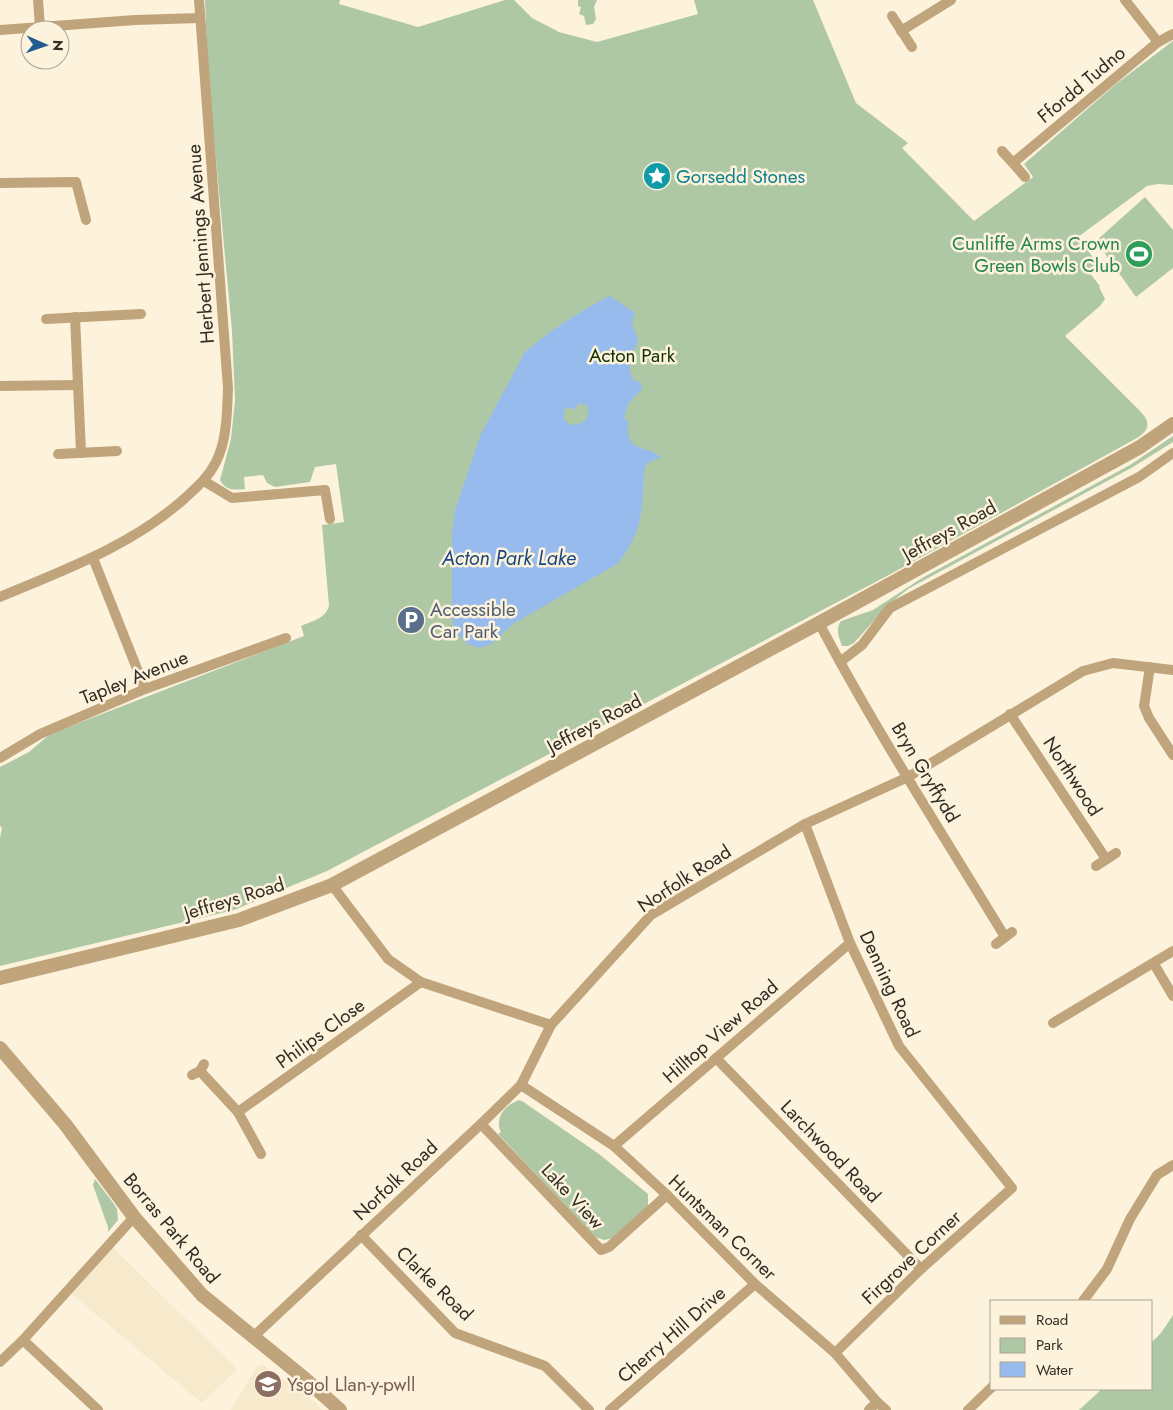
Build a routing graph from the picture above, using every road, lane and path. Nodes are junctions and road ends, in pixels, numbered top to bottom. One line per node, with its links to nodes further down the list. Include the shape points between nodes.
1 (38, 0): 7 (street)
2 (199, 0): 6 (street, Herbert Jennings Avenue)
3 (951, 0): 11 (street)
4 (1125, 0): 13 (street)
5 (892, 16): 11 (street)
6 (200, 18): 8 (street); 30 (street, Herbert Jennings Avenue, via 228,388 224,439)
7 (39, 20)
8 (70, 25)
9 (20, 28): 10 (street)
10 (0, 30)
11 (901, 31): 14 (street)
12 (1173, 34): 13 (street, Ffordd Tudno)
13 (1158, 42): 16 (street, Ffordd Tudno)
14 (912, 47)
15 (1002, 151): 16 (street)
16 (1013, 163): 17 (street)
17 (1025, 178)
18 (0, 183): 19 (street, via 76,182)
19 (86, 220)
20 (140, 314): 21 (street)
21 (75, 317): 22 (street); 24 (street)
22 (46, 319)
23 (0, 386): 24 (street)
24 (78, 386): 27 (street)
25 (1173, 424): 34 (street, Jeffreys Road, via 1140,447)
26 (117, 451): 27 (street)
27 (81, 453): 29 (street)
28 (1173, 453): 36 (street, via 1139,477 890,608 862,645)
29 (58, 454)
30 (204, 481): 31 (street, via 232,498 325,490); 32 (street, Herbert Jennings Avenue, via 163,518)
31 (330, 519)
32 (93, 558): 33 (street, Herbert Jennings Avenue); 39 (street)
33 (0, 596)
34 (819, 623): 36 (street, Bryn Gryffydd); 48 (street, Jeffreys Road)
35 (286, 638): 39 (street, Tapley Avenue)
36 (840, 662): 43 (street, Bryn Gryffydd)
37 (1150, 666): 38 (street, Norfolk Road); 40 (street, Norfolk Road, via 1113,663 1083,671); 41 (street, via 1144,706 1148,718)
38 (1173, 670)
39 (145, 690): 42 (street, Tapley Avenue, via 40,734)
40 (1010, 714): 43 (street, Norfolk Road); 46 (street, Northwood)
41 (1173, 755)
42 (0, 758)
43 (908, 777): 44 (street, Norfolk Road); 49 (street, Bryn Gryffydd)
44 (805, 824): 50 (street, Denning Road); 57 (street, Norfolk Road, via 650,915)
45 (1116, 853): 46 (street)
46 (1106, 859): 47 (street)
47 (1096, 866)
48 (332, 885): 53 (street, Jeffreys Road, via 239,920); 54 (street, via 388,959)
49 (1004, 938)
50 (850, 943): 59 (street, Hilltop View Road); 67 (street, Denning Road, via 899,1046)
51 (1173, 952): 52 (street)
52 (1154, 964): 55 (street); 56 (street)
53 (0, 978)
54 (421, 982): 57 (street); 62 (street, Philips Close)
55 (1173, 996)
56 (1053, 1023)
57 (551, 1025): 61 (street, Norfolk Road)
58 (0, 1048): 69 (street, Borras Park Road, via 65,1124)
59 (716, 1058): 64 (street, Hilltop View Road); 71 (street, Larchwood Road)
60 (199, 1070): 62 (street)
61 (521, 1085): 63 (street, Norfolk Road); 64 (street, Huntsman Corner)
62 (238, 1112): 65 (street)
63 (481, 1124): 68 (street, Lake View, via 602,1250); 70 (street, Norfolk Road)
64 (614, 1146): 68 (street, Huntsman Corner)
65 (261, 1155)
66 (1173, 1165): 73 (street, via 1157,1175 1130,1219 1107,1269)
67 (1012, 1188): 71 (street, Firgrove Corner)
68 (667, 1196): 72 (street, Huntsman Corner)
69 (134, 1218): 74 (street, Borras Park Road, via 202,1295); 75 (street)
70 (362, 1234): 74 (street, Norfolk Road); 82 (street, Clarke Road, via 455,1333 545,1366)
71 (922, 1269): 76 (street, Firgrove Corner)
72 (755, 1284): 76 (street, Huntsman Corner); 83 (street, Cherry Hill Drive)
73 (1084, 1300)
74 (253, 1337): 81 (street, Borras Park Road)
75 (23, 1340): 77 (street); 80 (street)
76 (835, 1353): 79 (street, Huntsman Corner)
77 (0, 1362)
78 (990, 1389): 86 (street)
79 (877, 1402): 84 (street); 85 (street, Huntsman Corner)
80 (98, 1410)
81 (340, 1410)
82 (589, 1410)
83 (610, 1410)
84 (869, 1410)
85 (886, 1410)
86 (968, 1410)

